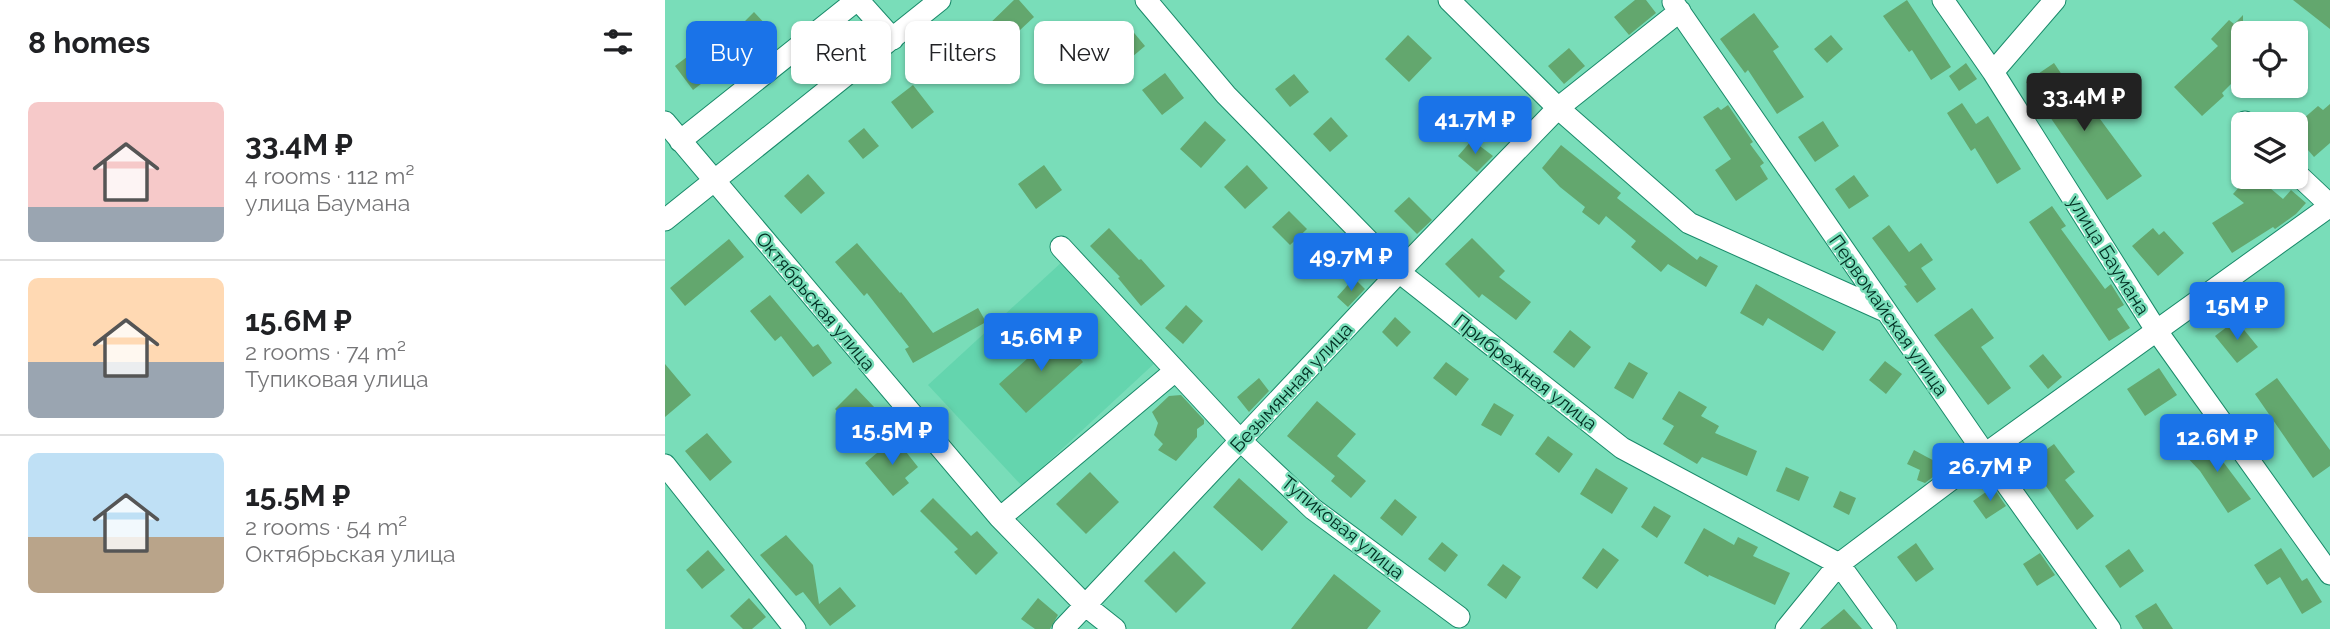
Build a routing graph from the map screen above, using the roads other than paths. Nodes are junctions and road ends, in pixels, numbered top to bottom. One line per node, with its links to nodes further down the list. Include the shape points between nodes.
1 (858, 0): 8 (street); 12 (street)
2 (940, 0): 8 (street)
3 (1146, 0): 18 (street, Прибрежная улица, via 1226,95)
4 (1449, 0): 10 (street)
5 (1943, 0): 9 (street, улица Баумана)
6 (2055, 0): 9 (street)
7 (1676, 5): 10 (street, Безымянная улица); 19 (street, Первомайская улица)
8 (893, 39): 13 (street)
9 (1993, 72): 20 (street, улица Баумана)
10 (1558, 108): 18 (street, Безымянная улица); 19 (street, via 1689,223)
11 (665, 122): 12 (street, Октябрьская улица)
12 (680, 141): 13 (street, Октябрьская улица)
13 (714, 181): 16 (street); 25 (street, Октябрьская улица)
14 (2308, 184): 15 (street)
15 (2330, 205): 20 (street)
16 (665, 220)
17 (1061, 247): 21 (street, Тупиковая улица)
18 (1399, 272): 22 (street, Безымянная улица); 26 (street, Прибрежная улица, via 1622,448)
19 (1887, 312): 23 (street, Первомайская улица)
20 (2156, 330): 23 (street); 27 (street, улица Баумана)
21 (1175, 371): 22 (street, Тупиковая улица); 25 (street)
22 (1241, 441): 28 (street, Безымянная улица); 29 (street, Тупиковая улица, via 1313,509)
23 (1985, 454): 26 (street); 35 (street, Первомайская улица)
24 (665, 465): 30 (street)
25 (1000, 518): 28 (street, Октябрьская улица)
26 (1839, 564): 33 (street); 34 (street, Прибрежная улица)
27 (2330, 575)
28 (1086, 606): 31 (street, Безымянная улица); 32 (street, Октябрьская улица)
29 (1459, 617)
30 (795, 629)
31 (1063, 629)
32 (1115, 629)
33 (1786, 629)
34 (1886, 629)
35 (2110, 629)

